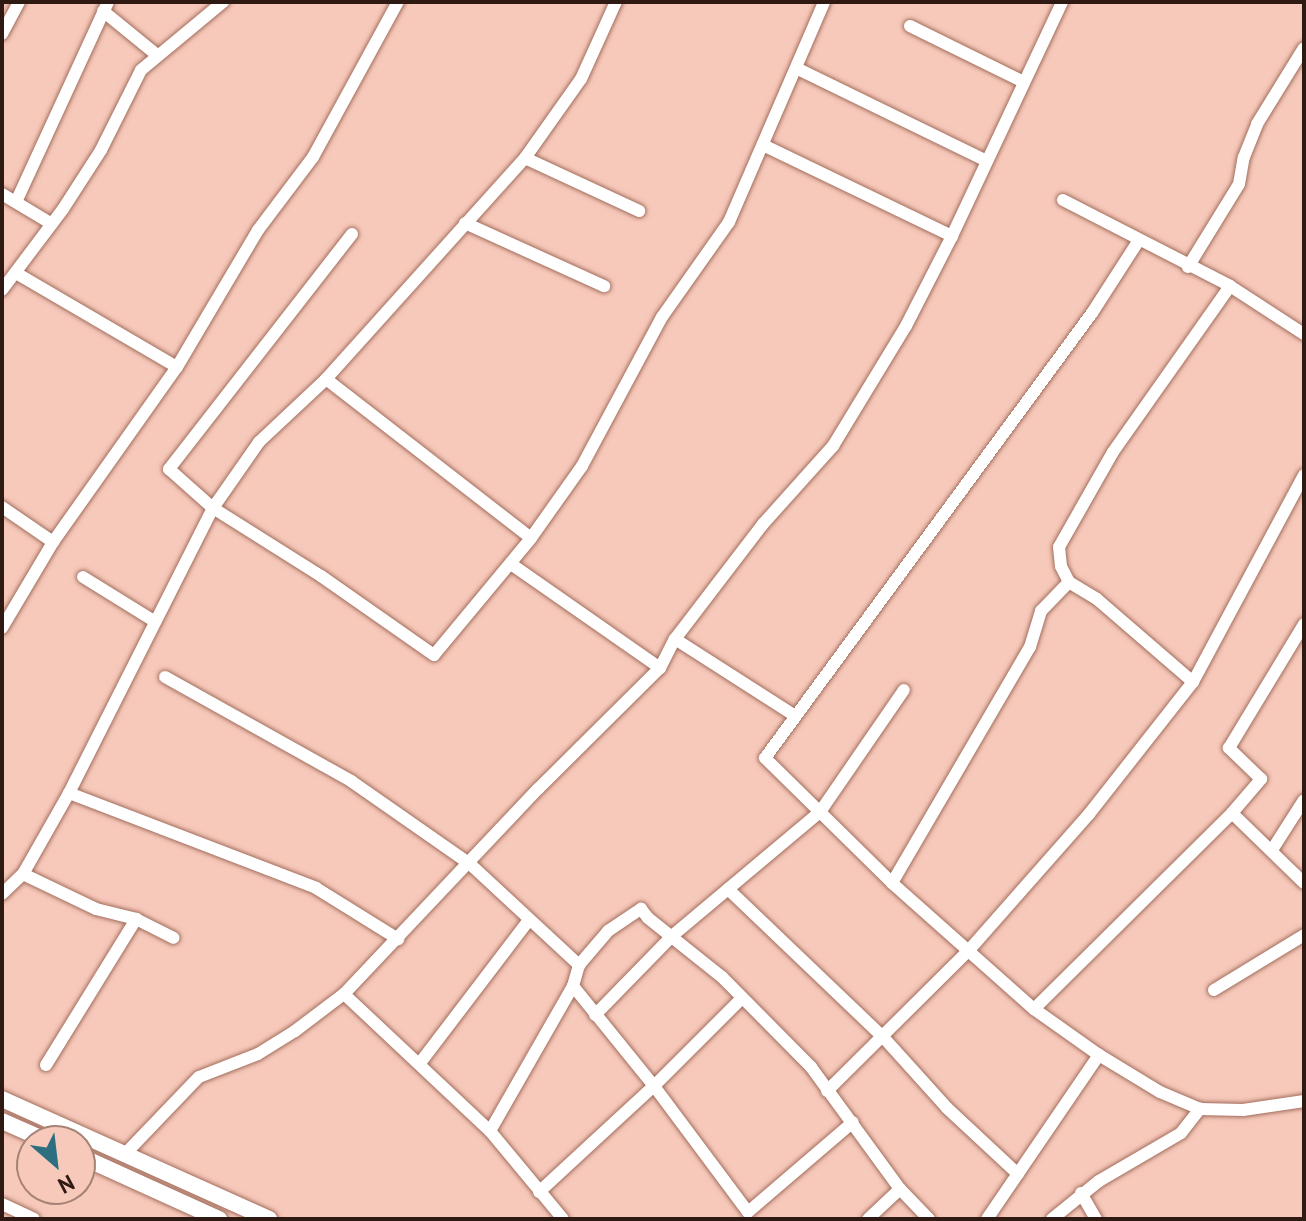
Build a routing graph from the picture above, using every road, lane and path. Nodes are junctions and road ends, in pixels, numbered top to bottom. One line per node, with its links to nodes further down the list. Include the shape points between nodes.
1 (19, 2): 9 (street)
2 (223, 2): 11 (street)
3 (398, 2): 32 (street, via 313,157 258,230)
4 (616, 2): 15 (street, via 581,79)
5 (824, 2): 12 (street)
6 (1062, 2): 13 (street)
7 (105, 7): 11 (street); 19 (street)
8 (910, 26): 13 (street)
9 (2, 34)
10 (1304, 48): 26 (street, via 1257,124 1239,184)
11 (157, 55): 22 (street, via 141,70 101,150)
12 (796, 68): 14 (street); 16 (street)
13 (1024, 82): 16 (street)
14 (763, 145): 24 (street); 37 (street, via 729,222 662,317 582,466)
15 (525, 158): 20 (street); 21 (street)
16 (987, 161): 24 (street)
17 (2, 194): 19 (street)
18 (1063, 200): 25 (street)
19 (16, 202): 22 (street)
20 (639, 211)
21 (465, 223): 28 (street); 33 (street)
22 (52, 224): 27 (street)
23 (352, 234): 36 (street, via 169,469)
24 (952, 236): 45 (street, via 906,326 833,446 763,524)
25 (1139, 240): 26 (street); 50 (street, via 1092,313)
26 (1188, 267): 29 (street)
27 (16, 273): 30 (street); 32 (street)
28 (604, 286)
29 (1230, 286): 31 (street); 41 (street, via 1113,452 1059,547)
30 (2, 290)
31 (1304, 334)
32 (177, 367): 38 (street)
33 (326, 379): 36 (street, via 259,442); 37 (street)
34 (1304, 475): 48 (street)
35 (2, 507): 38 (street)
36 (213, 508): 39 (street, via 434,655); 42 (street)
37 (531, 538): 39 (street)
38 (53, 542): 44 (street)
39 (511, 564): 46 (street)
40 (83, 577): 42 (street)
41 (1069, 582): 48 (street, via 1097,599); 58 (street, via 1041,611 1030,647)
42 (154, 621): 51 (street)
43 (1304, 624): 54 (street, via 1229,748 1261,779)
44 (2, 628)
45 (675, 639): 46 (street); 50 (street)
46 (660, 668): 56 (street)
47 (165, 677): 56 (street, via 351,781)
48 (1193, 682): 68 (street, via 1089,814)
49 (904, 690): 53 (street)
50 (794, 715): 53 (street, via 765,758)
51 (69, 793): 57 (street); 67 (street, via 316,888)
52 (1304, 800): 55 (street)
53 (820, 812): 58 (street); 60 (street)
54 (1232, 813): 55 (street); 74 (street)
55 (1272, 850): 59 (street)
56 (470, 864): 63 (street); 67 (street)
57 (23, 874): 61 (street); 62 (street, via 96,909)
58 (892, 883): 68 (street)
59 (1304, 883)
60 (728, 889): 65 (street); 76 (street)
61 (2, 894)
62 (136, 919): 66 (street); 79 (street)
63 (528, 921): 69 (street); 78 (street)
64 (1304, 935): 71 (street)
65 (672, 936): 69 (street, via 641,909 608,931); 73 (street, via 722,977); 75 (street)
66 (174, 938)
67 (398, 939): 72 (street)
68 (970, 949): 74 (street); 76 (street)
69 (579, 965): 70 (street)
70 (573, 986): 75 (street); 86 (street)
71 (1214, 990)
72 (344, 994): 78 (street); 87 (street, via 258,1054 199,1077)
73 (740, 1000): 80 (street); 81 (street, via 811,1067)
74 (1034, 1009): 77 (street)
75 (595, 1015): 80 (street)
76 (884, 1038): 81 (street); 89 (street, via 947,1108)
77 (1099, 1055): 84 (street); 89 (street)
78 (420, 1063): 86 (street)
79 (46, 1065)
80 (654, 1086): 85 (street, via 748,1212); 91 (street)
81 (827, 1091): 85 (street)
82 (2, 1099): 87 (main road)
83 (1304, 1101): 84 (street, via 1243,1110)
84 (1200, 1109): 92 (street, via 1181,1133)
85 (853, 1122): 90 (street)
86 (490, 1131): 91 (street)
87 (126, 1153): 96 (main road)
88 (96, 1163): 95 (main road)
89 (1018, 1174): 100 (street)
90 (900, 1189): 98 (street); 99 (street)
91 (539, 1192): 97 (street)
92 (1081, 1193): 101 (street); 102 (street)
93 (2, 1204): 94 (street)
94 (34, 1219)
95 (219, 1219)
96 (269, 1219)
97 (563, 1219)
98 (868, 1219)
99 (929, 1219)
100 (987, 1219)
101 (1052, 1219)
102 (1096, 1219)

